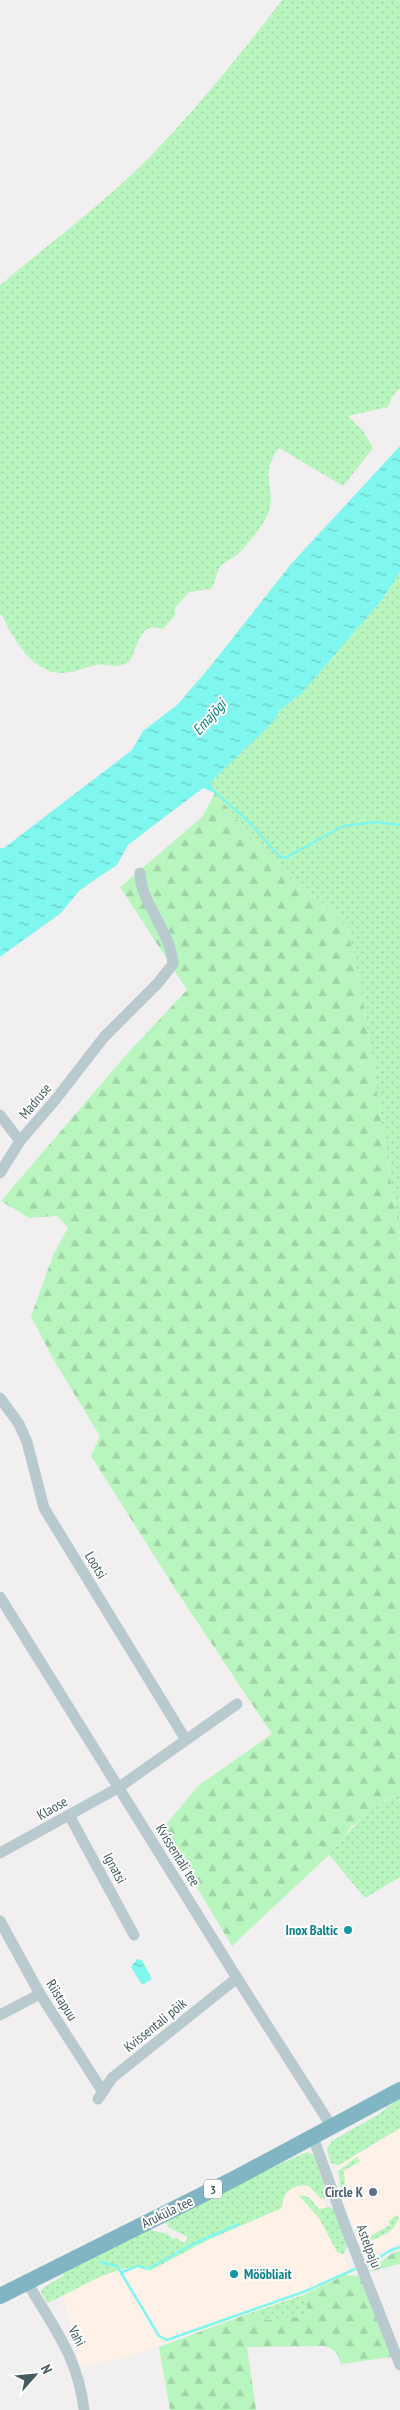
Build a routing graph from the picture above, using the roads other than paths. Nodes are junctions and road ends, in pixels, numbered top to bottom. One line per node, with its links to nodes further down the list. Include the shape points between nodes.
1 (140, 873): 3 (street, Madruse, via 142,891 161,924 173,964 95,1049)
2 (0, 1115): 3 (street)
3 (20, 1141): 4 (street, Madruse)
4 (0, 1173)
5 (0, 1398): 8 (street, Lootsi, via 19,1424 27,1442 44,1508)
6 (0, 1597): 9 (street, Kvissentali tee)
7 (237, 1704): 8 (street)
8 (186, 1740): 9 (street)
9 (118, 1788): 10 (street, Klaose); 14 (street, Kvissentali tee)
10 (69, 1815): 11 (street, Klaose); 13 (street, Ignatsi)
11 (0, 1853)
12 (0, 1920): 15 (street, Riistapuu)
13 (134, 1935)
14 (237, 1978): 18 (street, Kvissentali põik, via 112,2078); 19 (street, Kvissentali tee)
15 (40, 1994): 16 (street); 18 (street, Riistapuu)
16 (0, 2015)
17 (400, 2090): 19 (highway, 3)
18 (100, 2096)
19 (332, 2127): 20 (highway, Aruküla tee / 3)
20 (314, 2137): 21 (highway, Aruküla tee / 3); 23 (street, Astelpaju)
21 (27, 2282): 22 (highway, Aruküla tee / 3); 24 (street, Vahi, via 71,2356)
22 (0, 2296)
23 (400, 2365)
24 (84, 2410)

